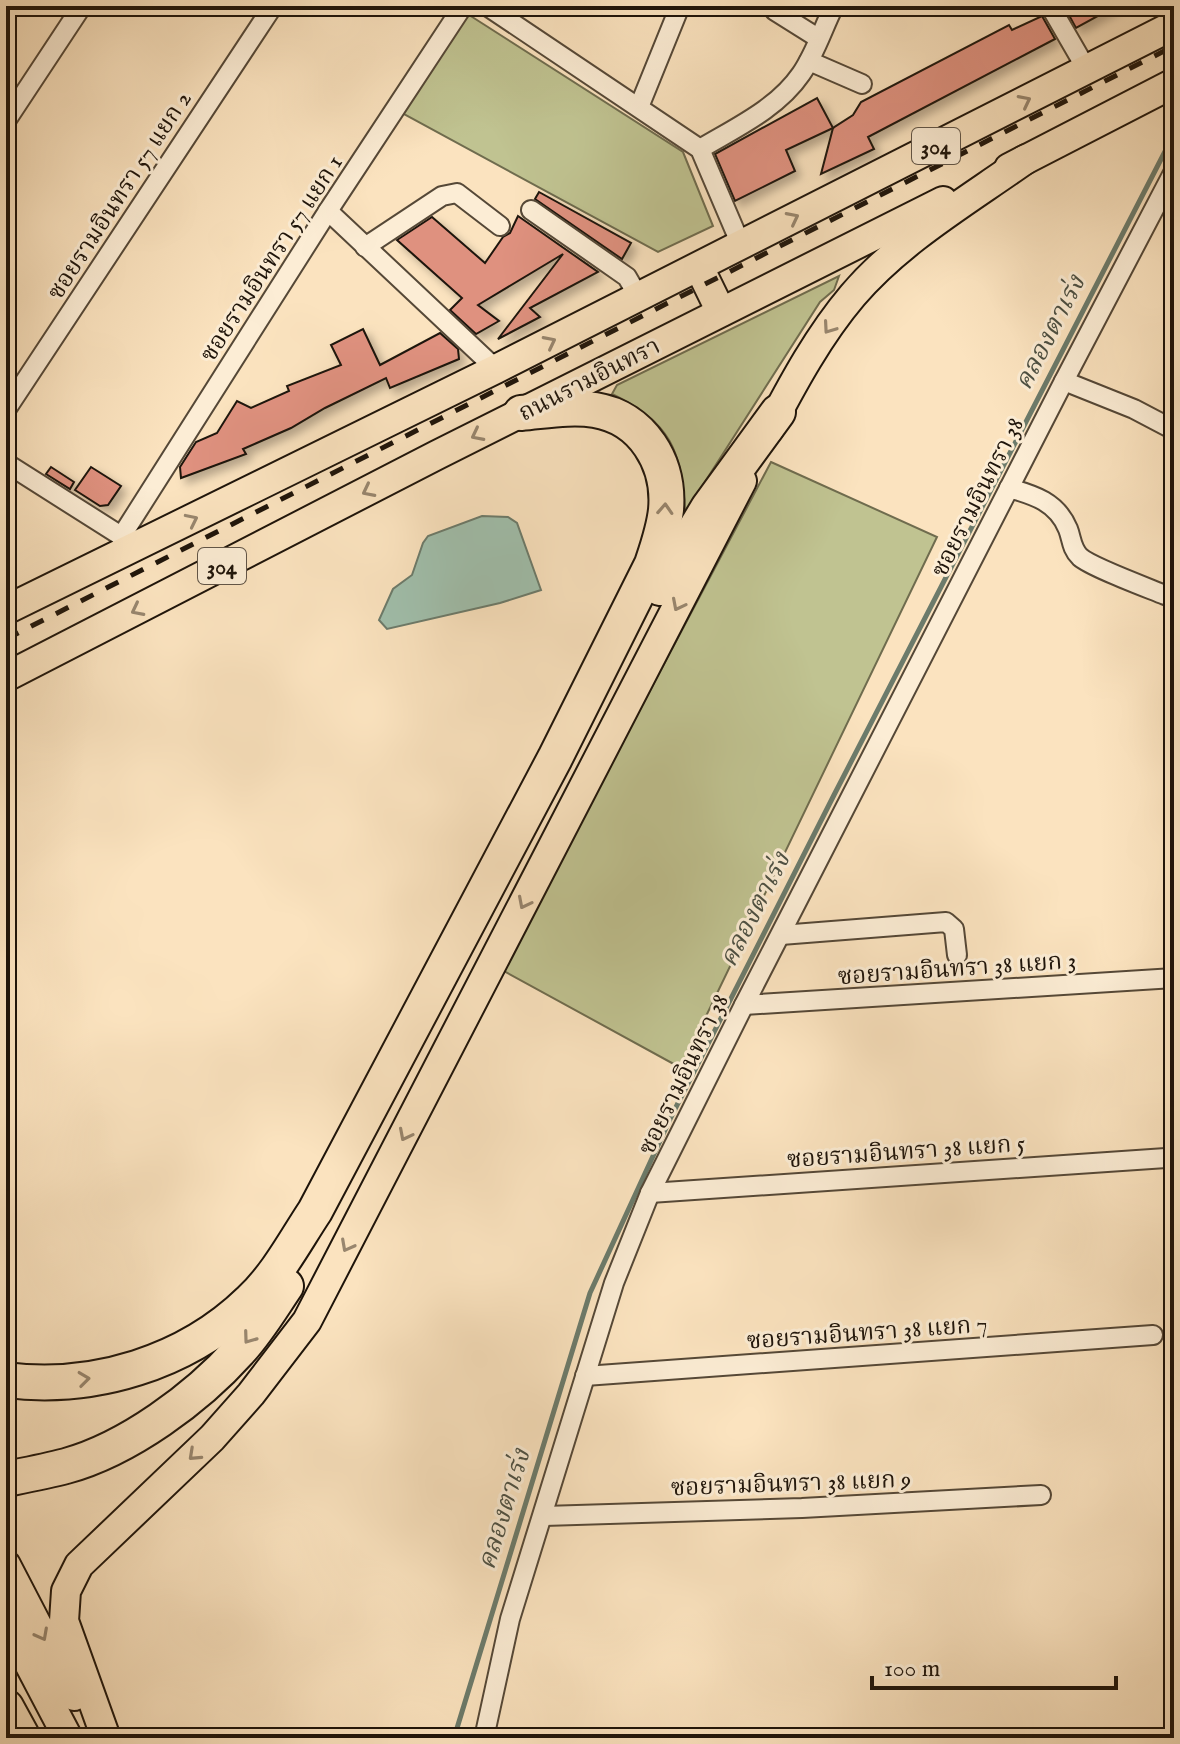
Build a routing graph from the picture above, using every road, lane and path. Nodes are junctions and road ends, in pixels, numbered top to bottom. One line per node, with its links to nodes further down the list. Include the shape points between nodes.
1 (82, 6): 17 (street)
2 (273, 6): 31 (street, ซอยรามอินทรา 57 แยก 2)
3 (463, 6): 22 (street, ซอยรามอินทรา 57 แยก 1)
4 (487, 6): 9 (street)
5 (680, 6): 16 (street)
6 (834, 6): 11 (street)
7 (1050, 6): 13 (street)
8 (775, 11): 11 (street)
9 (507, 12): 16 (street)
10 (1174, 25): 13 (main road, 304)
11 (818, 38): 12 (street)
12 (809, 61): 15 (street); 18 (street, via 787,92)
13 (1087, 70): 24 (main road, 304, one-way to 13)
14 (1174, 83): 19 (main road, ถนนรามอินทรา / 304)
15 (862, 84)
16 (639, 107): 18 (street)
17 (6, 121)
18 (700, 149): 24 (street)
19 (1026, 159): 28 (main road, ถนนรามอินทรา / 304); 32 (main road, one-way to 32, via 909,242 854,294)
20 (1174, 171): 30 (street, ซอยรามอินทรา 38)
21 (531, 210): 27 (street, via 627,277)
22 (328, 211): 25 (street); 37 (street, ซอยรามอินทรา 57 แยก 1)
23 (500, 226): 25 (street, via 457,193 442,196)
24 (741, 245): 26 (main road, 304)
25 (365, 247): 29 (street)
26 (699, 267): 27 (main road, 304); 28 (main road)
27 (638, 296): 29 (main road, 304, one-way to 27)
28 (721, 312): 33 (main road, ถนนรามอินทรา / 304)
29 (496, 369): 37 (main road, 304, one-way to 29)
30 (1064, 381): 34 (street); 36 (street, ซอยรามอินทรา 38)
31 (6, 410)
32 (778, 412): 41 (highway, one-way to 41, via 679,554)
33 (521, 413): 40 (main road, ถนนรามอินทรา / 304, one-way to 40); 50 (highway, one-way to 33, via 45,1384 95,1378 148,1365 198,1341 251,1301 315,1211 555,758 662,536 665,483 649,442 635,427 597,410)
34 (1174, 430)
35 (6, 463): 37 (street)
36 (1009, 488): 38 (street, via 1044,498 1058,512 1082,559); 42 (street, ซอยรามอินทรา 38)
37 (130, 541): 39 (main road, 304)
38 (1165, 595)
39 (11, 606)
40 (6, 677)
41 (548, 833): 51 (highway, one-way to 51, via 334,1208 240,1350 199,1389 124,1442 69,1466); 60 (main road, one-way to 60, via 383,1177 307,1321 212,1438 79,1565 66,1591 64,1621)
42 (781, 935): 43 (street, via 946,922 954,929); 45 (street, ซอยรามอินทรา 38)
43 (957, 955)
44 (1174, 978): 45 (street, ซอยรามอินทรา 38 แยก 3)
45 (744, 1005): 47 (street, ซอยรามอินทรา 38)
46 (1166, 1158): 47 (street, ซอยรามอินทรา 38 แยก 5)
47 (650, 1193): 49 (street, ซอยรามอินทรา 38)
48 (1153, 1335): 49 (street, ซอยรามอินทรา 38 แยก 7)
49 (585, 1376): 53 (street, ซอยรามอินทรา 38)
50 (6, 1380)
51 (6, 1479)
52 (1041, 1495): 53 (street, ซอยรามอินทรา 38 แยก 9)
53 (544, 1516): 61 (street, ซอยรามอินทรา 38, via 510,1619)
54 (6, 1565): 59 (main road, one-way to 59)
55 (6, 1620): 58 (main road)
56 (6, 1707): 57 (highway)
57 (23, 1738)
58 (68, 1738)
59 (96, 1738)
60 (106, 1738)
61 (484, 1738)

